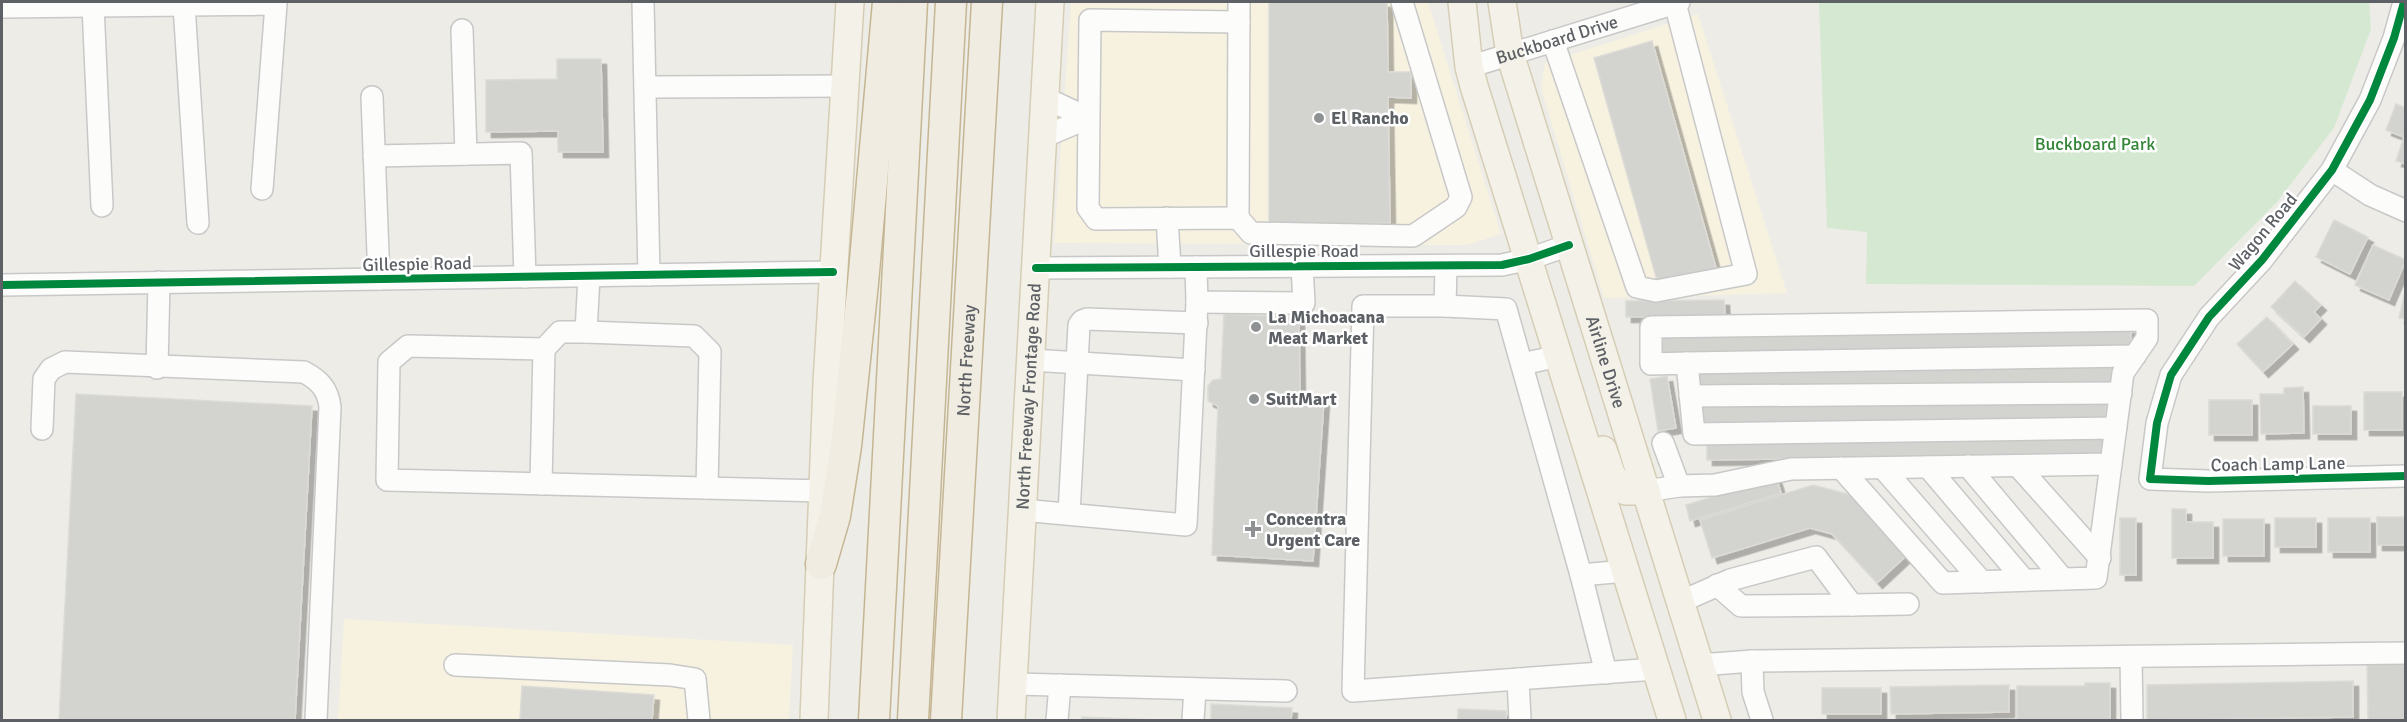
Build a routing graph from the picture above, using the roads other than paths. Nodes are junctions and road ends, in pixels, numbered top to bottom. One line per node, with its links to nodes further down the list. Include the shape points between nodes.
1 (643, 2): 22 (street)
2 (850, 2): 21 (main road)
3 (888, 2): 86 (highway, via 846,446 835,516)
4 (912, 2): 112 (highway)
5 (951, 2): 113 (highway, North Freeway)
6 (987, 2): 114 (highway, North Freeway)
7 (1050, 2): 24 (main road, North Freeway Frontage Road)
8 (1402, 2): 36 (street, via 1461,197 1456,207)
9 (1462, 2): 20 (main road)
10 (1502, 2): 19 (main road, Airline Drive)
11 (1677, 2): 18 (street, Buckboard Drive); 18 (street, via 1746,274 1656,291 1637,287)
12 (2404, 2): 29 (street, Wagon Road, via 2370,100)
13 (184, 5): 14 (street); 30 (street, via 276,4); 35 (street)
14 (93, 6): 15 (street); 31 (street)
15 (2, 7)
16 (1239, 12): 25 (street, via 1090,20); 34 (street)
17 (462, 30): 27 (street)
18 (1553, 41): 19 (street, Buckboard Drive)
19 (1510, 54): 20 (street, Buckboard Drive); 37 (main road, Airline Drive)
20 (1469, 68): 38 (main road)
21 (844, 86): 22 (street); 45 (main road)
22 (645, 87): 46 (street)
23 (372, 97): 28 (street)
24 (1045, 98): 25 (street); 26 (main road, North Freeway Frontage Road)
25 (1089, 118): 26 (street); 33 (street, via 1088,208 1092,215 1096,219)
26 (1042, 137): 44 (main road, North Freeway Frontage Road)
27 (466, 154): 28 (street); 48 (street, via 521,153)
28 (374, 156): 49 (street)
29 (2332, 170): 32 (street, via 2370,195); 77 (street, Wagon Road, via 2262,260 2209,317 2171,375 2157,423)
30 (262, 189)
31 (102, 206)
32 (2406, 211)
33 (1167, 218): 34 (street); 42 (street)
34 (1238, 218): 36 (street, via 1251,233)
35 (198, 223)
36 (1413, 236): 40 (street)
37 (1569, 245): 38 (street, Gillespie Road); 82 (main road, Airline Drive)
38 (1529, 259): 41 (street, Gillespie Road, via 1502,265); 56 (main road)
39 (1302, 266): 40 (street, Gillespie Road); 43 (street, Gillespie Road); 53 (street, via 1305,303)
40 (1413, 266): 41 (street, Gillespie Road)
41 (1446, 266): 52 (street)
42 (1170, 267): 43 (street, Gillespie Road); 44 (street, Gillespie Road)
43 (1196, 267): 53 (street)
44 (1036, 268): 58 (main road, North Freeway Frontage Road)
45 (833, 272): 46 (street, Gillespie Road); 81 (main road)
46 (649, 275): 47 (street, Gillespie Road)
47 (589, 276): 48 (street, Gillespie Road); 54 (street)
48 (525, 277): 49 (street, Gillespie Road)
49 (379, 279): 50 (street, Gillespie Road)
50 (159, 282): 51 (street, Gillespie Road); 62 (street)
51 (2, 285)
52 (1444, 306): 61 (street, via 1506,309); 104 (street, via 1363,306 1353,691)
53 (1197, 313): 59 (street, via 1082,321); 63 (street)
54 (586, 332): 55 (street, via 560,332); 80 (street, via 694,336 710,352)
55 (544, 349): 78 (street); 78 (street, via 408,346 389,362 387,480)
56 (1559, 356): 61 (street); 68 (main road)
57 (2135, 356): 60 (street); 60 (street, via 2147,338 2147,320 1651,327 1651,364); 64 (street, via 2123,373)
58 (1030, 360): 59 (street); 83 (main road, North Freeway Frontage Road)
59 (1077, 363): 63 (street); 84 (street)
60 (1687, 363): 65 (street)
61 (1522, 364): 88 (street)
62 (157, 368): 67 (street, via 65,362 51,369 44,379); 109 (street, via 304,372 322,384 329,399)
63 (1194, 370): 84 (street, via 1186,525)
64 (2121, 393): 65 (street); 66 (street)
65 (1690, 396): 66 (street, via 1694,434)
66 (2116, 428): 70 (street)
67 (42, 429)
68 (1582, 432): 82 (main road, via 1601,444 1612,476 1626,491); 87 (main road)
69 (1663, 443): 79 (street)
70 (2111, 464): 72 (street); 85 (street)
71 (1968, 466): 72 (street); 73 (street); 89 (street)
72 (2018, 466): 85 (street)
73 (1928, 467): 75 (street); 90 (street)
74 (1841, 468): 75 (street); 79 (street, via 1791,469 1715,484); 91 (street, via 1943,583)
75 (1883, 468): 91 (street)
76 (2406, 476): 77 (street, Coach Lamp Lane)
77 (2150, 478)
78 (541, 484): 80 (street)
79 (1679, 486): 82 (street)
80 (707, 488): 81 (street)
81 (823, 491): 86 (main road)
82 (1646, 491): 93 (main road, Airline Drive)
83 (1022, 510): 84 (street); 105 (main road, North Freeway Frontage Road)
84 (1069, 514)
85 (2100, 558): 89 (street, via 2096,578)
86 (821, 564): 111 (main road)
87 (1625, 571): 88 (street); 96 (main road)
88 (1581, 574): 103 (street)
89 (2063, 579): 90 (street)
90 (2024, 580): 91 (street)
91 (1982, 582)
92 (1716, 585): 93 (street); 95 (street, via 1742,606); 95 (street, via 1816,557)
93 (1680, 602): 96 (main road); 101 (main road, Airline Drive)
94 (1908, 604): 95 (street)
95 (1852, 605)
96 (1639, 616): 102 (main road)
97 (2406, 653): 98 (street)
98 (2131, 657): 99 (street); 122 (street)
99 (1752, 661): 101 (street); 121 (street, via 1753,692)
100 (456, 664): 110 (street, via 695,679)
101 (1700, 665): 120 (main road, Airline Drive)
102 (1656, 669): 103 (street); 119 (main road)
103 (1606, 673): 104 (street)
104 (1518, 679): 118 (street)
105 (1013, 684): 106 (street); 115 (main road, North Freeway Frontage Road)
106 (1060, 685): 107 (street); 116 (street)
107 (1195, 689): 108 (street); 117 (street)
108 (1286, 691)
109 (316, 720)
110 (699, 720)
111 (814, 720)
112 (874, 720)
113 (913, 720)
114 (946, 720)
115 (1011, 720)
116 (1057, 720)
117 (1192, 720)
118 (1520, 720)
119 (1672, 720)
120 (1717, 720)
121 (1762, 720)
122 (2132, 720)

